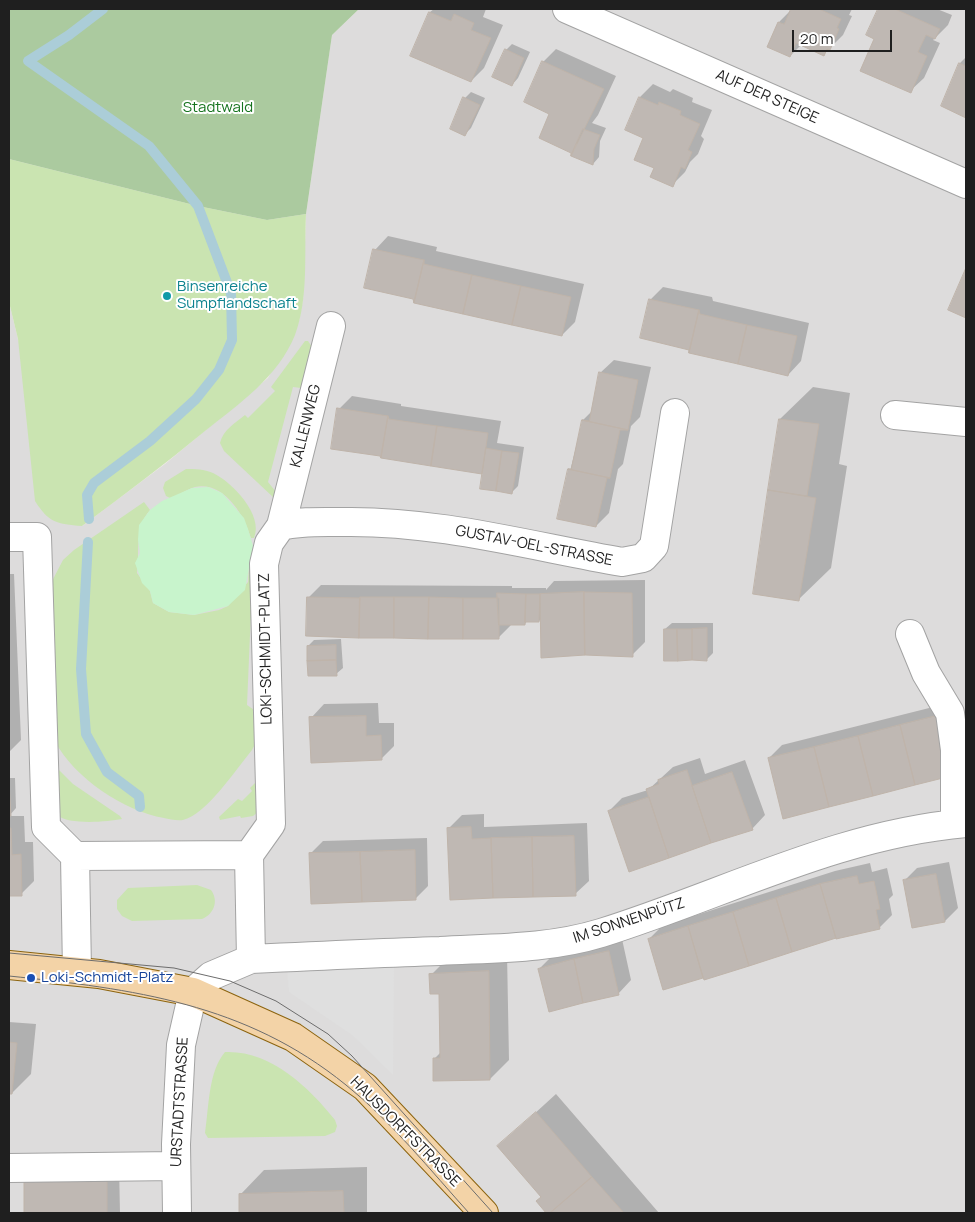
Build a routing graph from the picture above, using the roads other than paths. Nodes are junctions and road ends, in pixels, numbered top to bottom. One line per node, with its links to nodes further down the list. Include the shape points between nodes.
1 (568, 9): 2 (street, AUF DER STEIGE)
2 (966, 184)
3 (331, 326): 7 (street, KALLENWEG)
4 (675, 413): 7 (street, GUSTAV-OEL-STRASSE, via 654,546 643,558 622,562 402,524 302,522)
5 (895, 415): 6 (street)
6 (966, 422)
7 (279, 528): 11 (street, LOKI-SCHMIDT-PLATZ, via 269,543 264,564 270,824)
8 (9, 537): 12 (street, via 36,536 46,828)
9 (910, 634): 10 (street, via 926,673 950,713)
10 (961, 824): 13 (street, IM SONNENPÜTZ, via 880,836 847,845 601,933 557,943 510,948)
11 (249, 855): 12 (street); 13 (street)
12 (75, 856): 15 (street)
13 (251, 959): 16 (street, via 211,976)
14 (9, 965): 15 (main road, HAUSDORFFSTRASSE)
15 (77, 971): 16 (main road, HAUSDORFFSTRASSE)
16 (192, 992): 17 (street, URSTADTSTRASSE, via 181,1045); 20 (main road, HAUSDORFFSTRASSE, via 293,1037 346,1072 365,1087)
17 (176, 1166): 18 (street); 19 (street, URSTADTSTRASSE)
18 (9, 1168)
19 (177, 1213)
20 (484, 1213)

